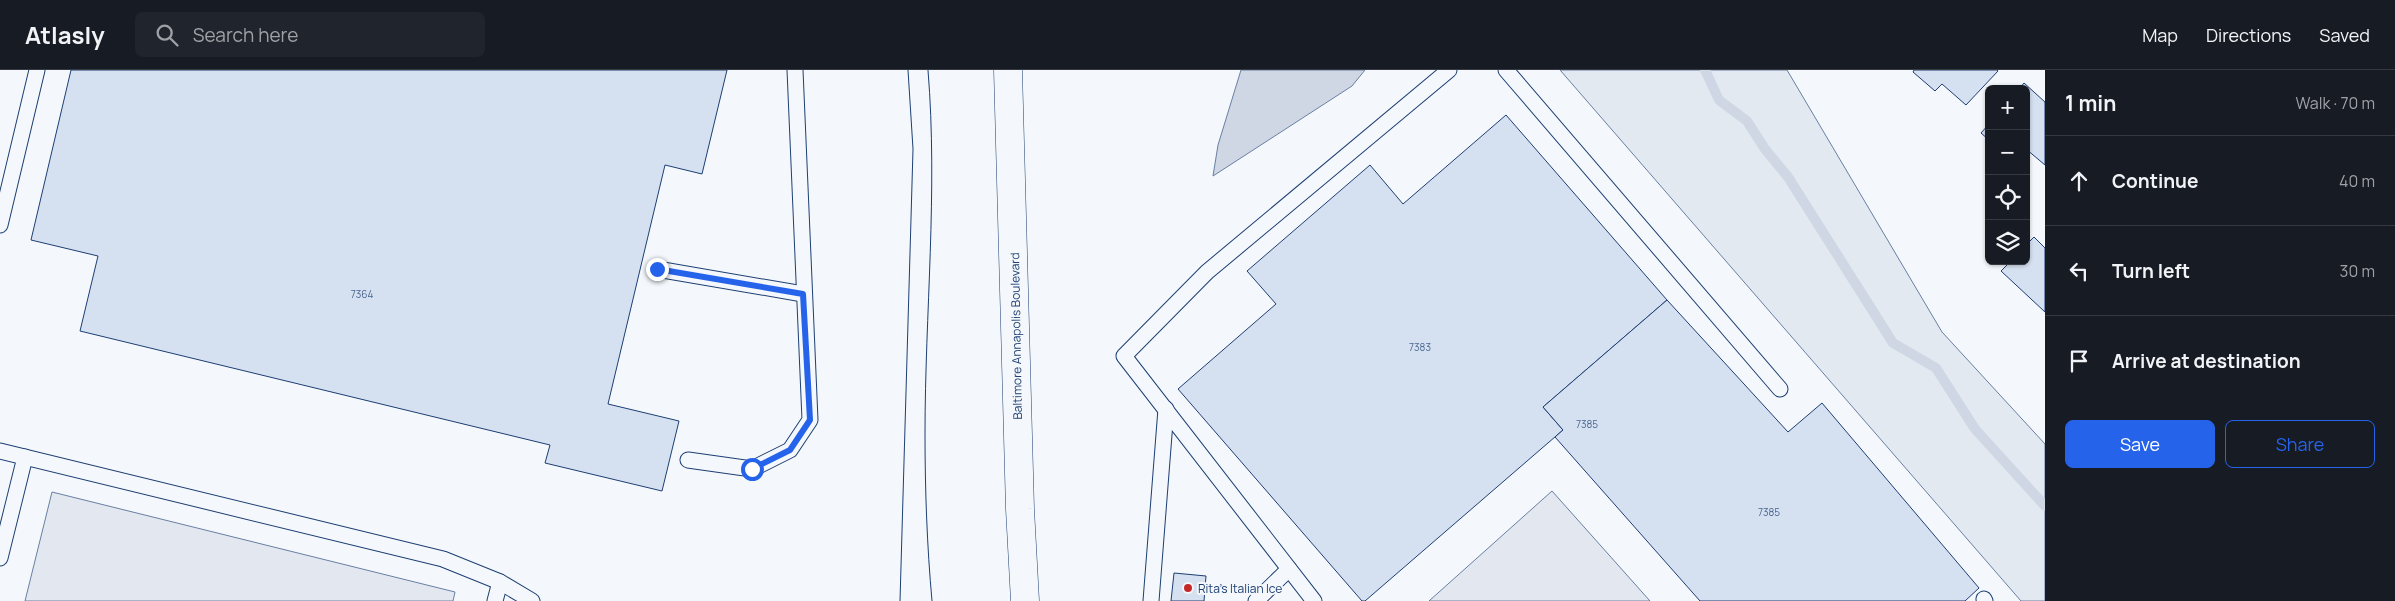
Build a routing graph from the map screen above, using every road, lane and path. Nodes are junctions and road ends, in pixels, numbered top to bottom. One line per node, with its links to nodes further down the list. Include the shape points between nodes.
1 (37, 70): 6 (lane)
2 (795, 70): 8 (lane)
3 (1008, 70): 19 (main road, Baltimore Annapolis Boulevard)
4 (1449, 70): 10 (lane, via 1207,272 1124,356)
5 (1506, 70): 9 (lane)
6 (0, 225)
7 (657, 269): 8 (lane)
8 (803, 294): 13 (lane, via 810,420 790,450 752,469)
9 (1780, 390)
10 (1166, 409): 15 (lane); 20 (lane)
11 (0, 451): 12 (lane)
12 (25, 457): 14 (lane); 16 (lane, via 414,551)
13 (688, 460)
14 (0, 558)
15 (1289, 569): 21 (lane); 22 (lane)
16 (500, 582): 17 (lane); 18 (lane)
17 (495, 601)
18 (532, 601)
19 (1025, 601)
20 (1151, 601)
21 (1256, 601)
22 (1314, 601)

